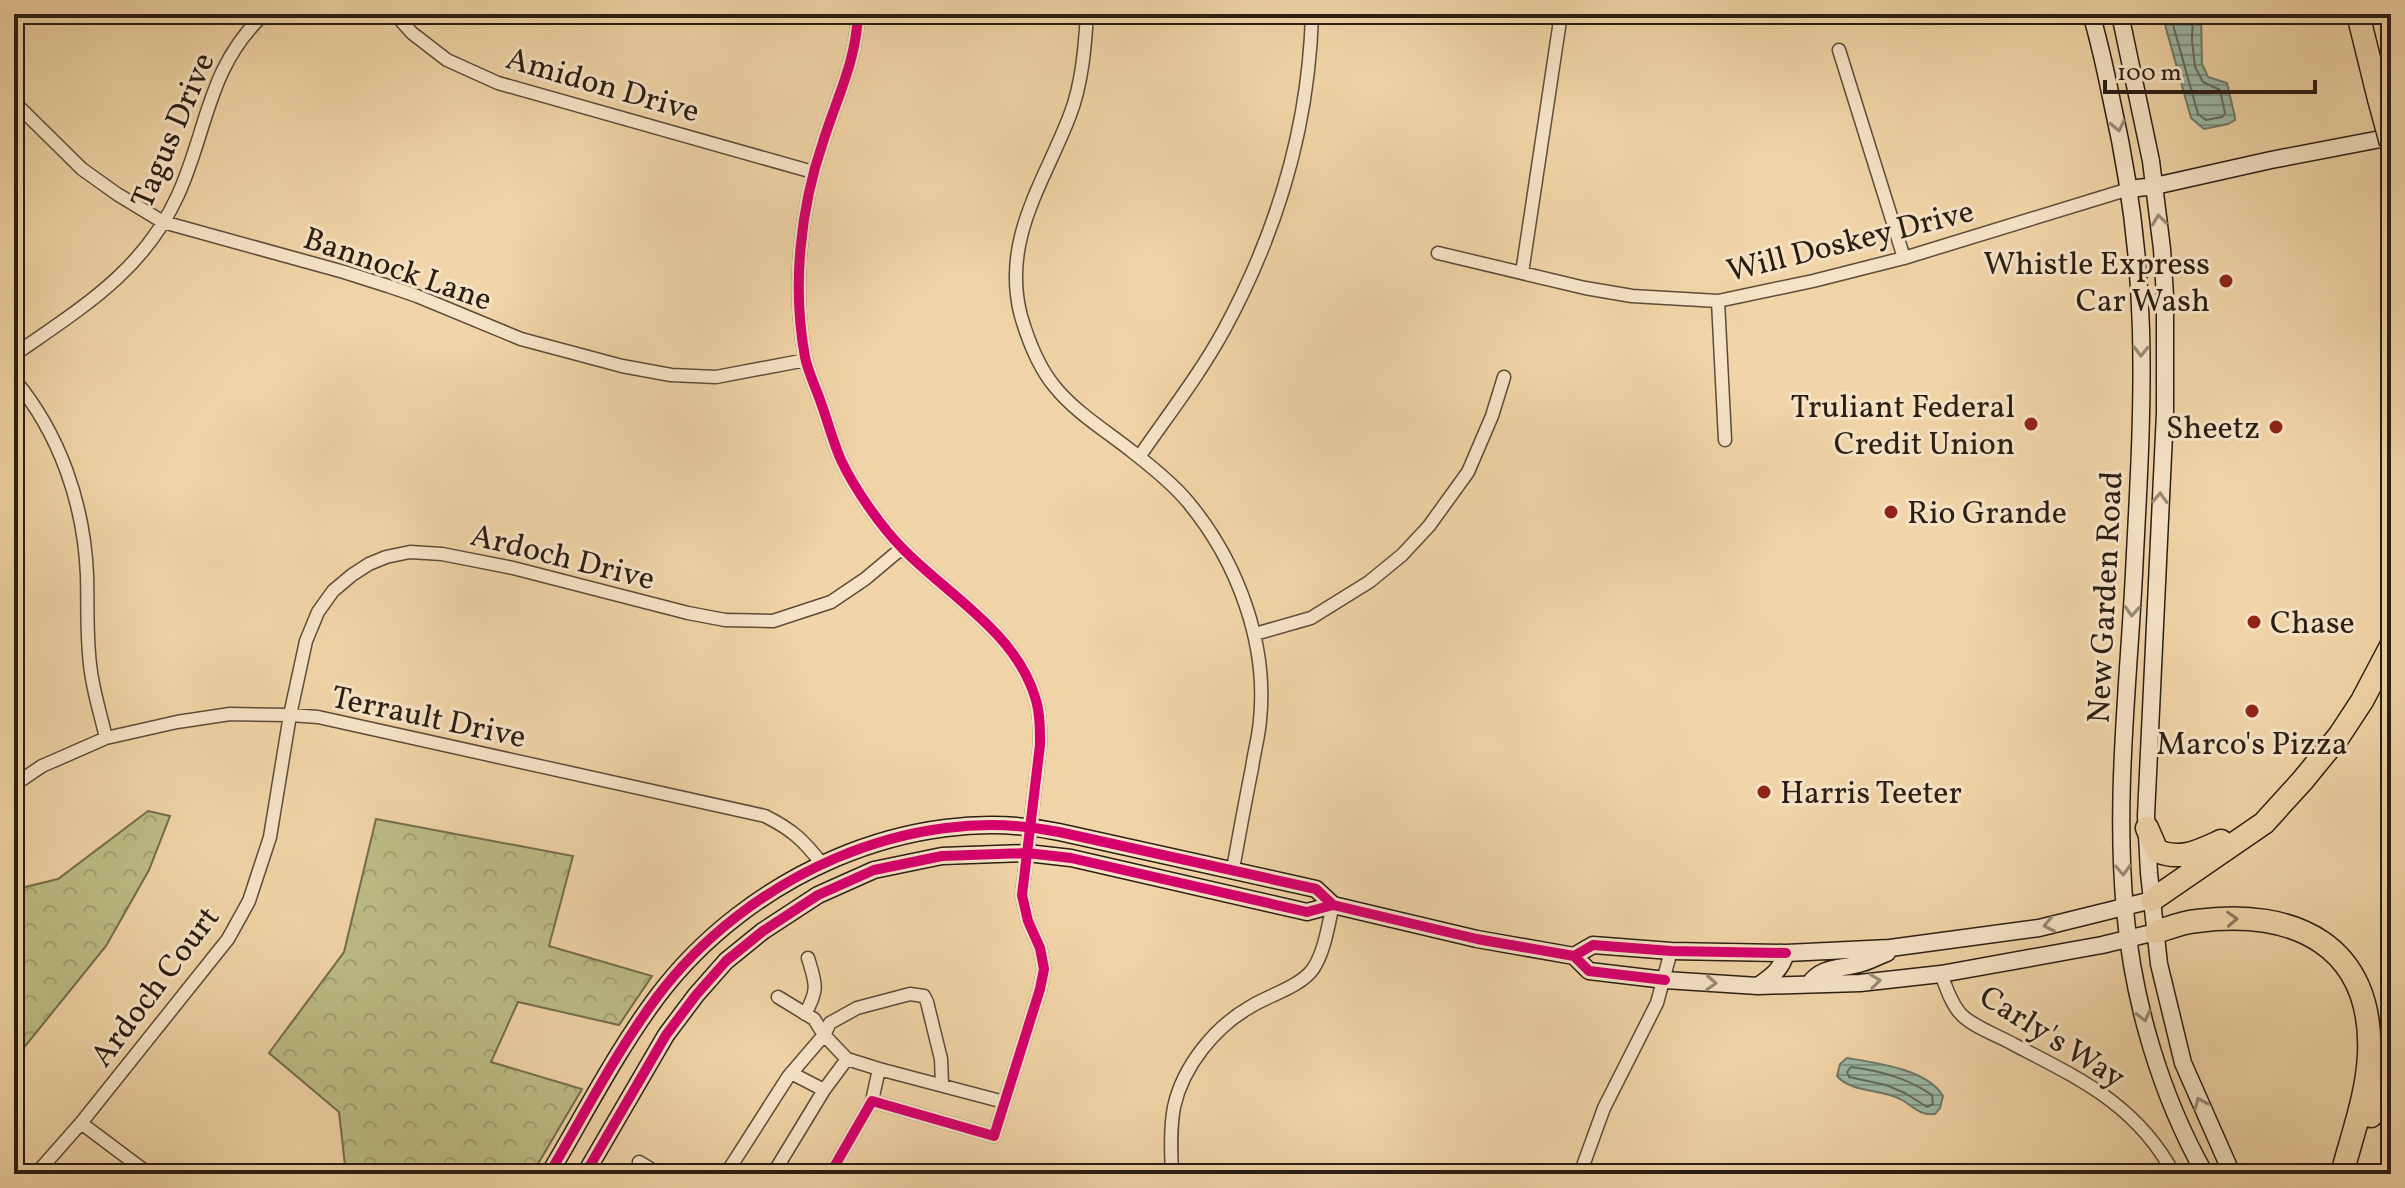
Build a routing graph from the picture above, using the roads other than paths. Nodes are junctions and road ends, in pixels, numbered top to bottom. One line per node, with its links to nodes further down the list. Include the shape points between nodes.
1 (264, 14): 17 (street, Tagus Drive, via 217,80 179,194)
2 (395, 14): 14 (street, Amidon Drive, via 447,60 498,83)
3 (858, 14): 14 (street, via 852,60)
4 (1087, 14): 27 (street, via 1071,113 1019,239 1016,288 1034,351 1055,387)
5 (1312, 14): 27 (street, via 1303,110 1274,220 1223,331)
6 (1561, 14): 20 (street)
7 (2091, 14): 16 (street, New Garden Road, one-way to 16)
8 (2120, 14): 15 (street, New Garden Road)
9 (2358, 14): 13 (highway, bridge)
10 (1839, 50): 19 (street)
11 (14, 102): 17 (street, Bannock Lane, via 82,169)
12 (2391, 137): 15 (street)
13 (2391, 143)
14 (813, 172): 23 (street, via 799,281)
15 (2155, 186): 16 (street); 35 (street, New Garden Road, one-way to 15, via 2166,375)
16 (2129, 189): 19 (street, Will Doskey Drive); 42 (street, New Garden Road, one-way to 42, via 2142,331 2123,782)
17 (163, 222): 22 (street, Tagus Drive, via 104,291); 23 (street, Bannock Lane, via 373,281 521,339 654,373 716,377)
18 (1438, 253): 20 (street, Will Doskey Drive)
19 (1904, 258): 21 (street, Will Doskey Drive)
20 (1522, 273): 21 (street, Will Doskey Drive, via 1632,296)
21 (1718, 301): 26 (street)
22 (14, 355)
23 (806, 360): 28 (street, via 842,461)
24 (1504, 377): 29 (street, via 1468,472 1402,555 1311,618)
25 (14, 379): 32 (street, via 53,437 73,488 84,532 91,673)
26 (1725, 440)
27 (1139, 457): 29 (street, via 1187,500 1209,531 1234,575)
28 (902, 548): 31 (street, Ardoch Drive, via 831,602 773,621 688,613 442,554 386,557 352,575 318,612); 34 (street, via 991,628 1035,695 1040,745)
29 (1255, 634): 39 (street, via 1260,720)
30 (2391, 646): 36 (highway, via 2339,736 2264,823)
31 (290, 715): 32 (street, Terrault Drive, via 230,714); 38 (street, Terrault Drive, via 765,816 803,840); 65 (street, Ardoch Court, via 270,837 249,901 228,939)
32 (106, 738): 33 (street, Terrault Drive, via 42,766)
33 (14, 785)
34 (1029, 826): 37 (street); 38 (street, via 971,825 912,834); 39 (street)
35 (2147, 828): 36 (highway, via 2157,851 2173,856 2188,856); 40 (street, New Garden Road)
36 (2249, 833): 40 (highway)
37 (1027, 853): 41 (street, via 1071,858 1307,912); 64 (street, via 1022,895 1044,969); 70 (street, via 942,856 874,870 818,895 763,931 726,961 666,1035)
38 (823, 865): 69 (street, via 756,904 687,962 628,1041)
39 (1233, 869): 41 (street, via 1316,889)
40 (2152, 900): 42 (street); 43 (street, New Garden Road)
41 (1333, 905): 48 (street); 75 (street, via 1310,973 1237,1015 1195,1060 1174,1106)
42 (2125, 908): 44 (street, New Garden Road); 45 (street, one-way to 45, via 2039,928)
43 (2156, 932): 44 (street); 79 (street, New Garden Road, one-way to 43, via 2183,1063); 80 (highway, one-way to 80, via 2196,921 2247,918 2286,924 2321,941 2344,964 2362,999 2369,1052 2362,1104)
44 (2128, 939): 50 (street); 78 (street, New Garden Road, one-way to 78, via 2153,1053)
45 (1904, 946): 47 (street); 52 (street, via 1861,964 1827,969)
46 (1671, 951): 47 (street); 48 (street, via 1593,945); 51 (street)
47 (1786, 953): 53 (street, via 1782,967)
48 (1574, 956): 51 (street, via 1589,971)
49 (808, 958): 55 (street, via 817,987)
50 (1941, 974): 52 (street, one-way to 50); 77 (street, Carly's Way, via 1961,1015 2114,1101 2159,1148)
51 (1665, 980): 53 (street, one-way to 53); 76 (street, via 1604,1108)
52 (1809, 984): 53 (street)
53 (1758, 986)
54 (778, 997): 55 (street)
55 (805, 1014): 56 (street)
56 (824, 1035): 58 (street); 60 (street); 61 (street, via 830,1023 857,1008 910,994 924,996 941,1059)
57 (2391, 1048): 81 (highway)
58 (847, 1059): 59 (street); 62 (street)
59 (879, 1069): 61 (street); 63 (street)
60 (791, 1073): 62 (street); 72 (street)
61 (942, 1084): 64 (street)
62 (824, 1090): 73 (street)
63 (872, 1101): 64 (street, via 994,1136); 74 (street)
64 (1004, 1102)
65 (81, 1123): 67 (street, Ardoch Court); 68 (street)
66 (639, 1162): 71 (street)
67 (36, 1174)
68 (149, 1174)
69 (549, 1174)
70 (585, 1174)
71 (659, 1174)
72 (726, 1174)
73 (773, 1174)
74 (830, 1174)
75 (1172, 1174)
76 (1580, 1174)
77 (2174, 1174)
78 (2205, 1174)
79 (2232, 1174)
80 (2342, 1174)
81 (2353, 1174)

